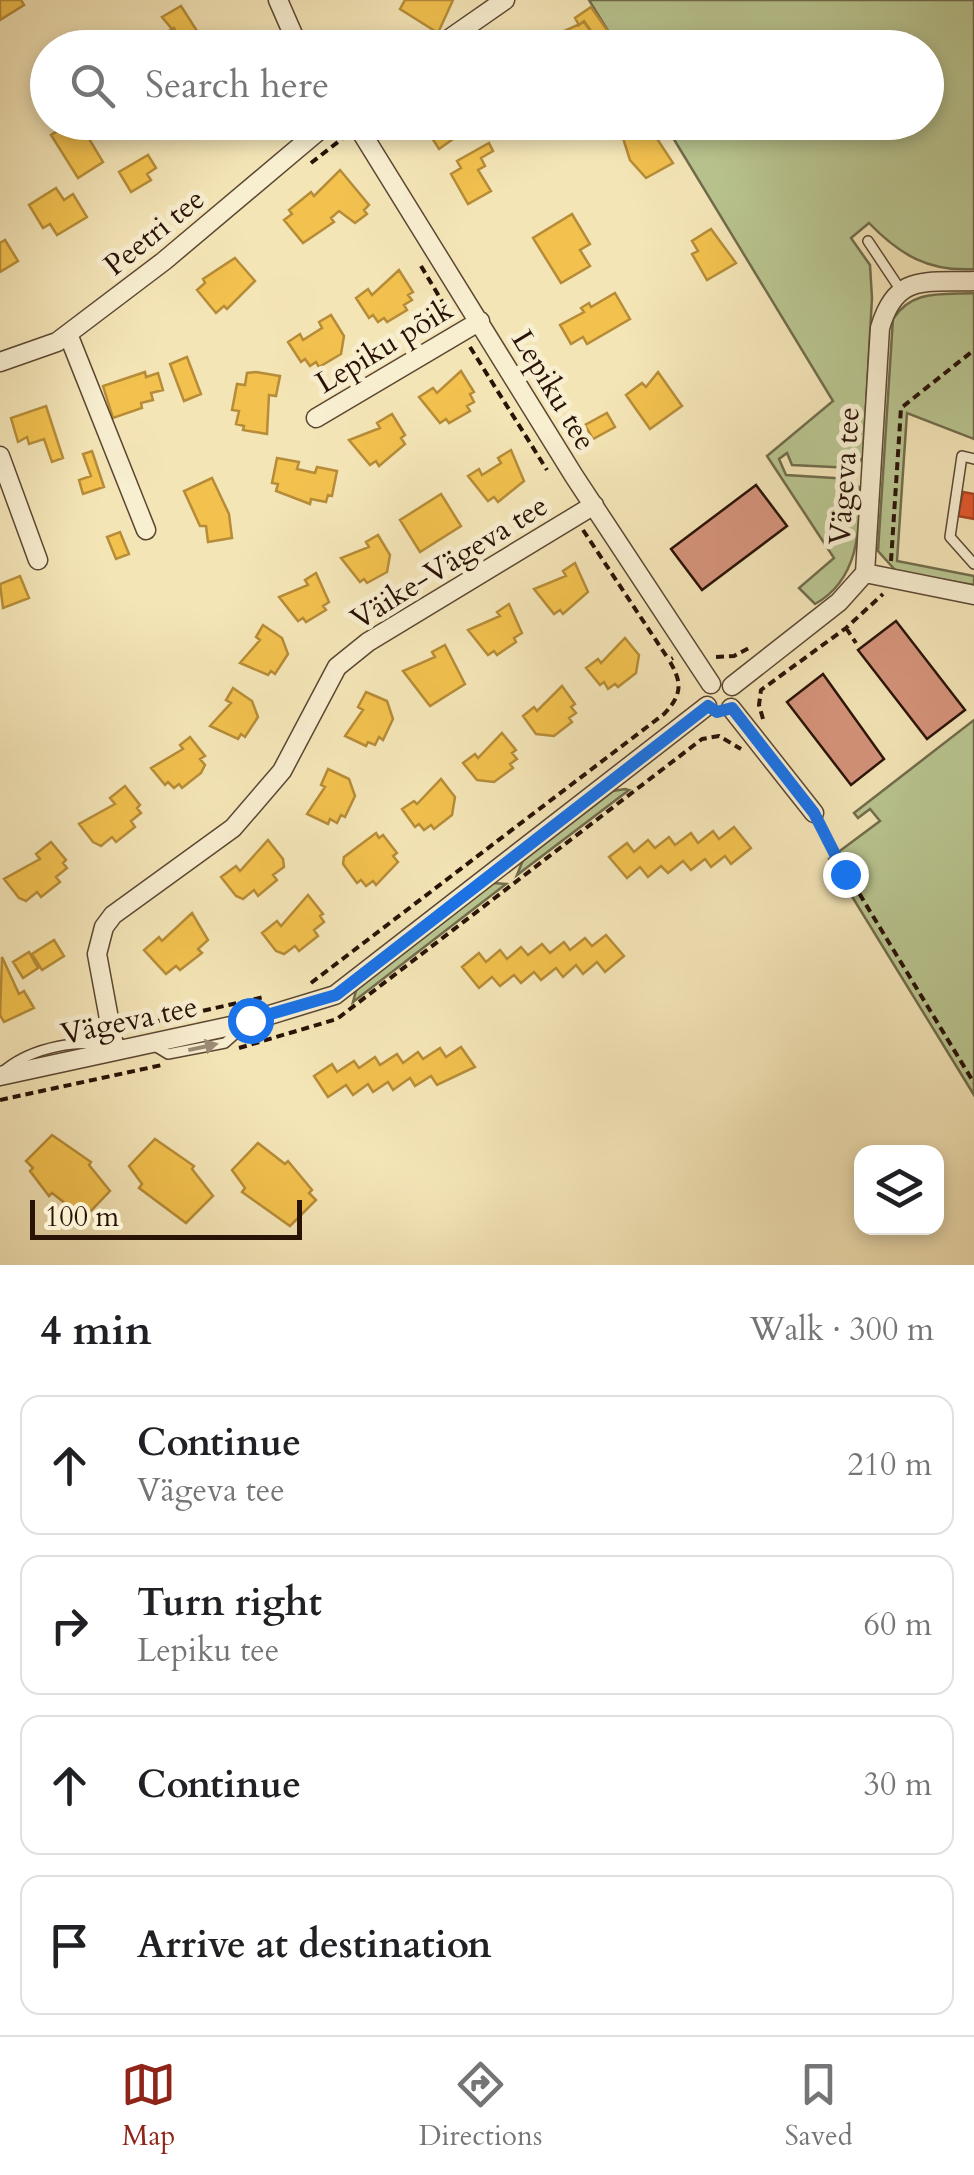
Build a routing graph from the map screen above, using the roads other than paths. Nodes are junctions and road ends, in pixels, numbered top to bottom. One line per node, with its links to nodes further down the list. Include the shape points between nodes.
1 (278, 0): 3 (street)
2 (505, 0): 4 (street)
3 (291, 30)
4 (462, 30)
5 (308, 140): 11 (street, Peetri tee)
6 (356, 140): 10 (street, Lepiku tee)
7 (868, 241): 9 (lane)
8 (974, 281): 9 (street)
9 (900, 288): 20 (street, Vägeva tee, via 888,300 880,328)
10 (480, 321): 13 (street, Lepiku põik); 16 (street, Lepiku tee)
11 (68, 334): 12 (street, Peetri tee); 17 (street)
12 (0, 362)
13 (316, 418)
14 (0, 456): 18 (street)
15 (974, 459): 19 (lane, via 962,456 950,537)
16 (594, 505): 22 (street, Lepiku tee, via 677,655); 27 (street, Väike-Vägeva tee, via 336,667 282,771 233,828 113,915 97,954)
17 (146, 530)
18 (38, 560)
19 (974, 564)
20 (865, 574): 21 (street); 23 (street, Vägeva tee)
21 (974, 595)
22 (711, 684): 23 (street); 24 (street, via 704,694)
23 (732, 686): 25 (street)
24 (708, 706): 25 (street, via 717,712); 27 (street, Vägeva tee, via 336,995)
25 (732, 708): 26 (street)
26 (814, 813)
27 (115, 1051): 28 (street, Vägeva tee)
28 (0, 1075)

